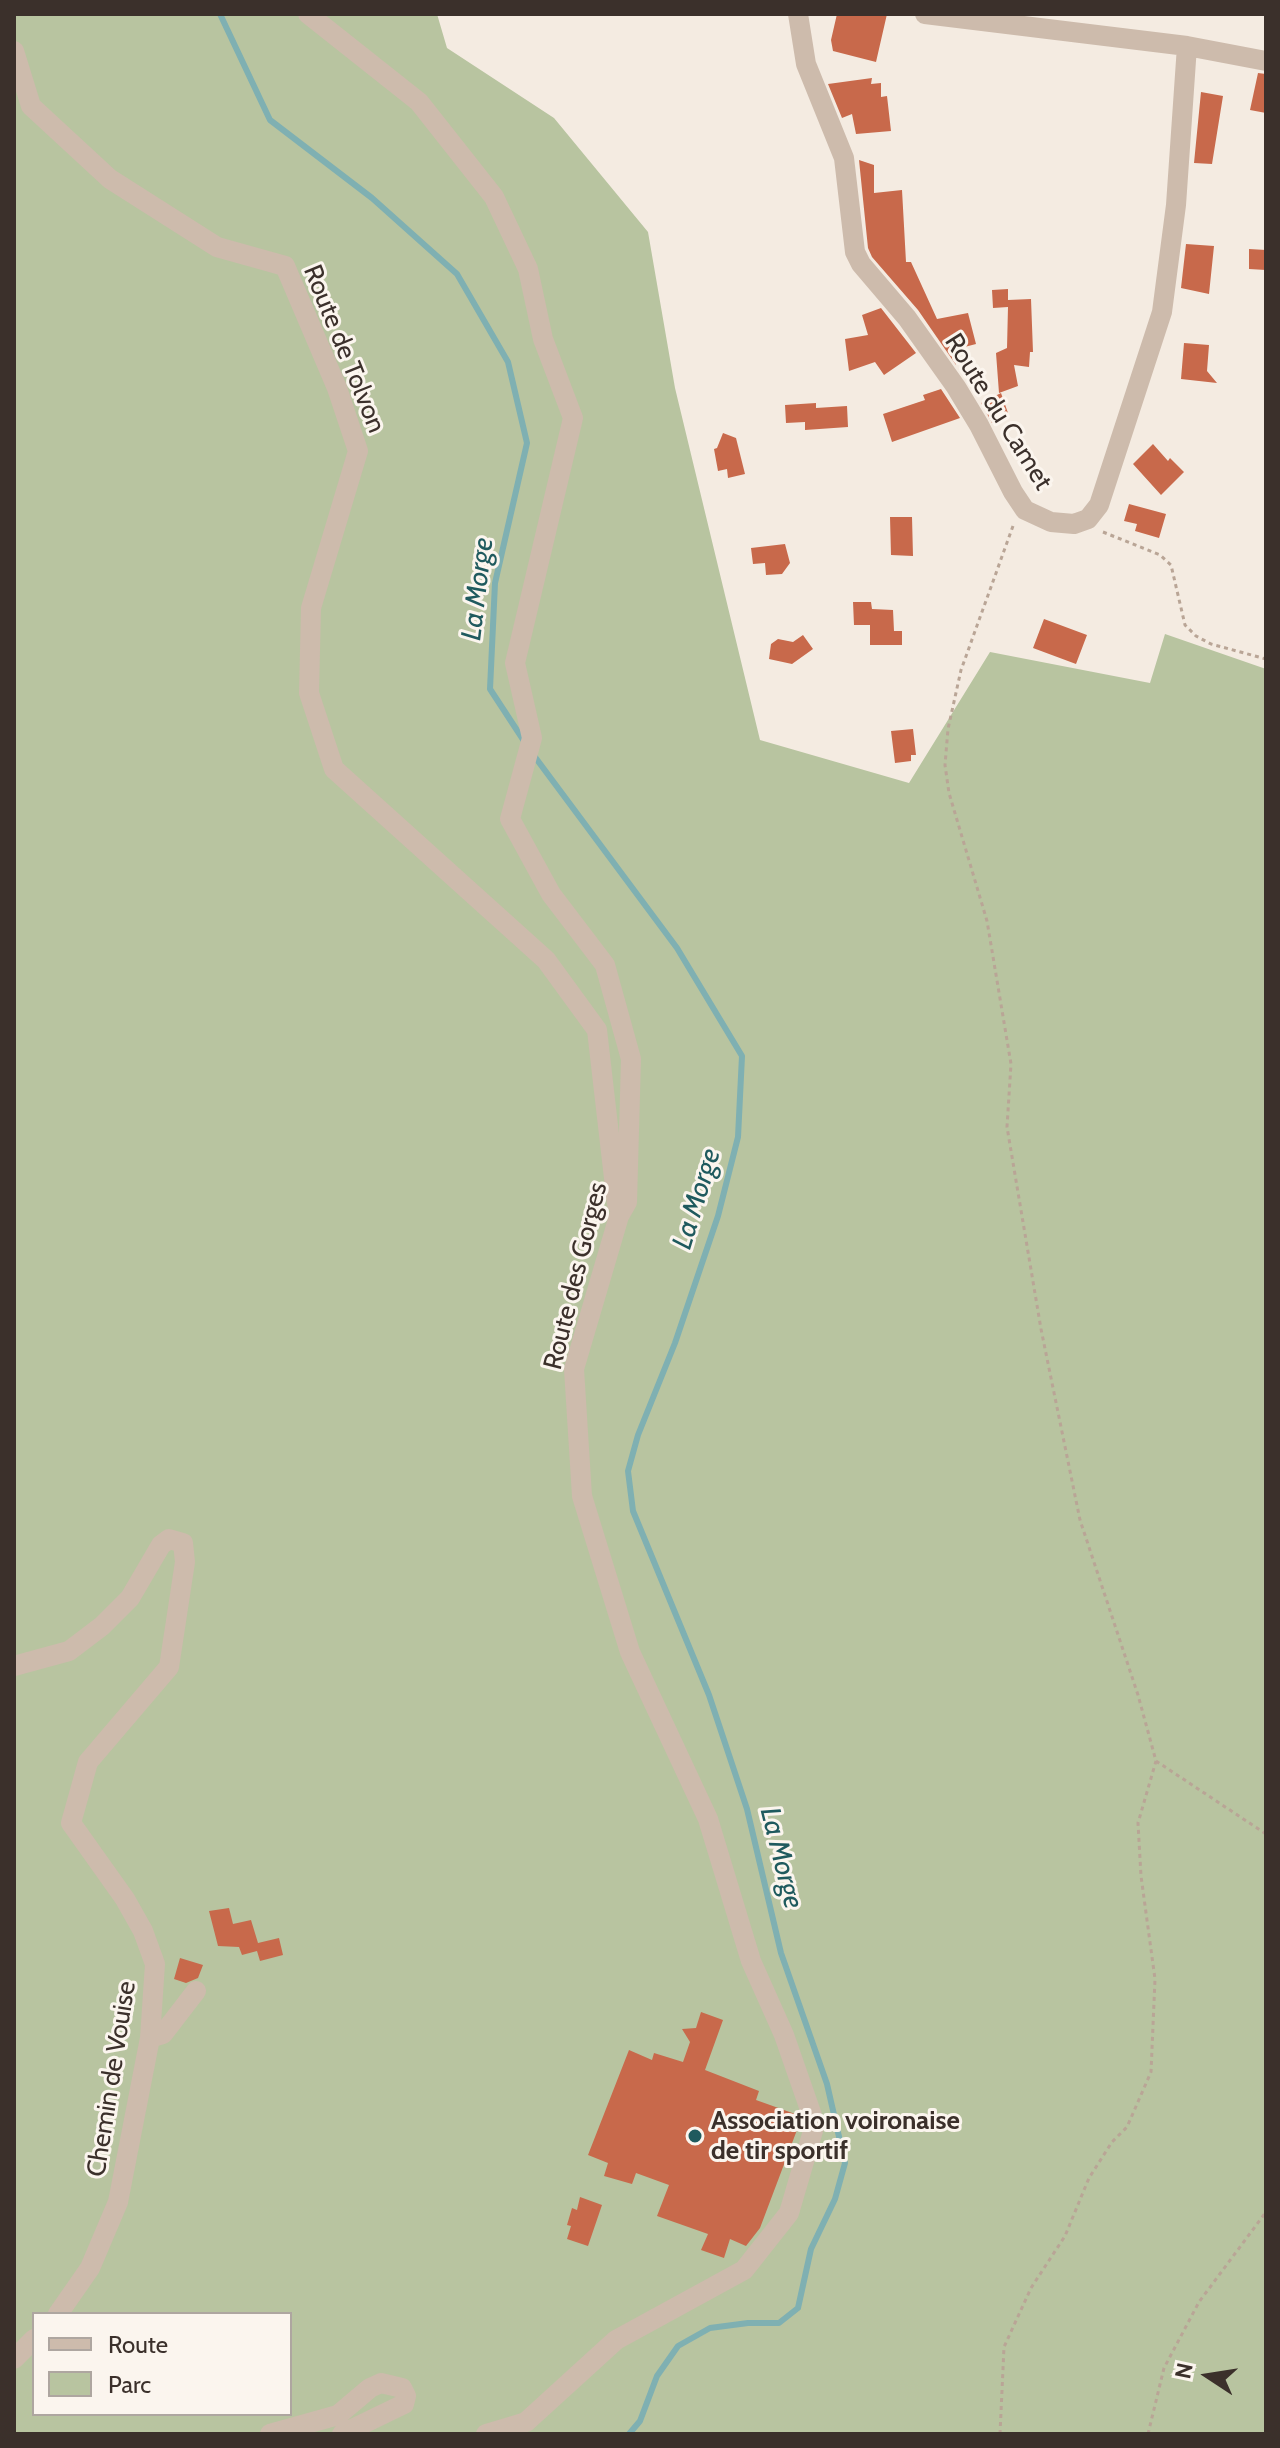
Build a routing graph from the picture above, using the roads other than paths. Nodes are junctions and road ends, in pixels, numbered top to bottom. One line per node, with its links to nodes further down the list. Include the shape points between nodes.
1 (308, 14): 7 (street, Route des Gorges, via 419,102 494,197 528,269 543,339 573,418 515,663 532,738 510,819 551,894 605,965 609,978 631,1059 627,1202)
2 (798, 14): 4 (street, Route du Camet, via 806,64 844,158 855,252 861,264 956,387 1025,510 1051,522 1074,524 1088,519 1099,505 1162,312)
3 (925, 14): 4 (street)
4 (1187, 46): 6 (street)
5 (14, 51): 7 (street, Route de Tolvon, via 31,106 110,179 217,247 285,266 358,451 311,608 309,693 334,769 546,960 597,1030)
6 (1266, 61)
7 (619, 1216): 16 (street, Route des Gorges, via 574,1369 582,1496 630,1652 708,1819 751,1961 815,2124 789,2213 744,2270 616,2340 526,2422)
8 (14, 1666): 10 (street, Chemin de Vouise, via 69,1651 130,1598 161,1545 169,1539 183,1543 185,1562 169,1667 88,1762 71,1823 143,1931 155,1964)
9 (196, 1991): 10 (street, via 163,2034)
10 (150, 2038): 11 (street, Chemin de Vouise, via 118,2202 90,2268)
11 (59, 2312)
12 (32, 2341): 13 (street)
13 (14, 2359)
14 (270, 2434): 15 (street, via 338,2415 381,2383 402,2388 404,2404)
15 (342, 2434)
16 (486, 2434)

